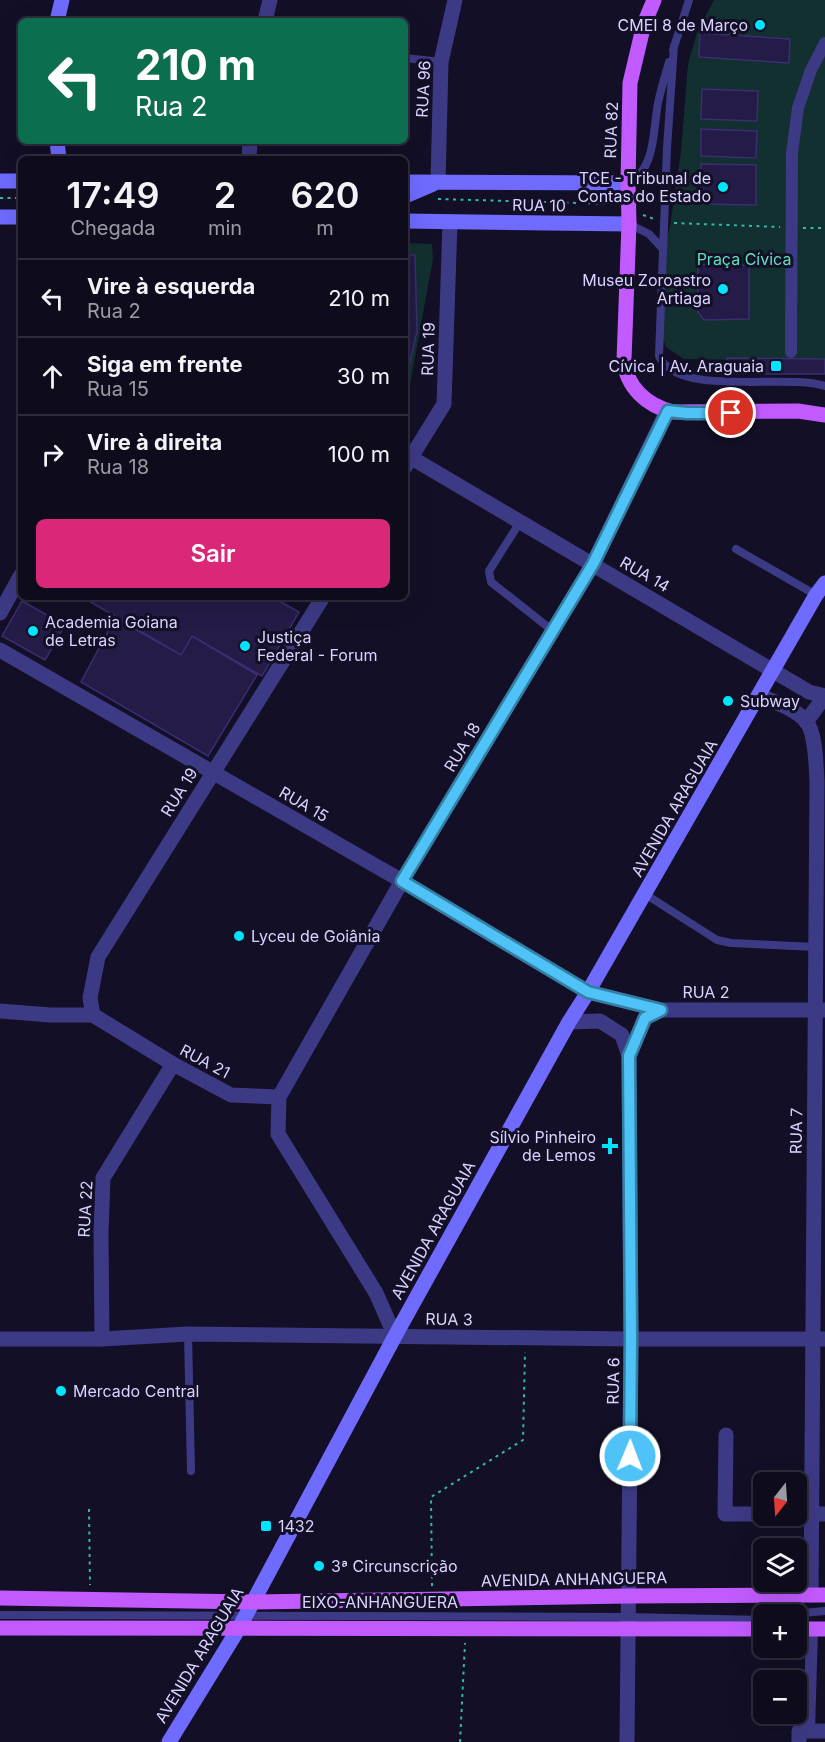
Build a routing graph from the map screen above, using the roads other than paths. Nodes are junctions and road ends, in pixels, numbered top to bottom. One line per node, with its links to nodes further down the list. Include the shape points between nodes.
1 (62, 0): 6 (main road)
2 (270, 0): 7 (street)
3 (455, 0): 11 (street, RUA 96)
4 (654, 0): 16 (main road, RUA 82, via 630,83)
5 (689, 0): 9 (lane)
6 (58, 18)
7 (266, 18)
8 (825, 43): 24 (street, via 798,108 792,153)
9 (674, 46): 16 (lane, via 658,101 651,153 641,172); 23 (lane)
10 (408, 58): 11 (lane)
11 (441, 62): 15 (street, RUA 96)
12 (0, 181): 13 (main road)
13 (18, 181)
14 (408, 182): 15 (main road, RUA 10)
15 (438, 182): 16 (main road, RUA 10); 17 (main road)
16 (628, 183): 22 (main road, RUA 82)
17 (408, 195)
18 (0, 217): 19 (main road)
19 (18, 217)
20 (408, 221): 21 (main road, RUA 10)
21 (450, 222): 22 (main road, RUA 10); 28 (street, RUA 19, via 444,404)
22 (629, 224): 23 (lane, via 650,234); 26 (main road, RUA 82, via 625,367 639,393)
23 (663, 249): 25 (lane, via 659,356 670,369 713,382 789,380)
24 (791, 352)
25 (825, 386)
26 (668, 411): 27 (main road, RUA 82, via 798,411); 32 (street, RUA 18)
27 (825, 415)
28 (408, 458)
29 (408, 460): 30 (street, RUA 14)
30 (519, 522): 32 (street, RUA 14); 37 (lane, via 488,578)
31 (736, 549): 34 (lane)
32 (593, 564): 37 (street, RUA 18); 39 (street, RUA 14)
33 (18, 580): 36 (street)
34 (820, 589): 39 (main road, AVENIDA ARAGUAIA)
35 (321, 600): 43 (street, RUA 19)
36 (0, 613)
37 (553, 631): 45 (street, RUA 18)
38 (0, 650): 43 (street, RUA 15)
39 (774, 669): 40 (main road, AVENIDA ARAGUAIA); 41 (street, RUA 14, via 809,692)
40 (759, 695): 42 (street, via 788,708); 46 (main road, AVENIDA ARAGUAIA)
41 (825, 696): 42 (street)
42 (806, 722): 44 (street, RUA 7)
43 (213, 772): 45 (street, RUA 15); 52 (street, RUA 19, via 98,957 90,998)
44 (821, 782): 47 (street, RUA 7)
45 (402, 881): 48 (street, RUA 15); 57 (street, RUA 18)
46 (645, 894): 47 (lane, via 717,940); 48 (main road, AVENIDA ARAGUAIA)
47 (816, 947): 50 (street, RUA 7)
48 (588, 992): 49 (street, RUA 2); 53 (main road, AVENIDA ARAGUAIA)
49 (661, 1010): 50 (street, RUA 2); 54 (street, RUA 6, via 645,1018)
50 (820, 1010): 56 (street, RUA 7)
51 (0, 1011): 52 (street)
52 (93, 1015): 55 (street, RUA 21)
53 (569, 1022): 54 (street, RUA 6, via 600,1021 622,1035); 59 (main road, AVENIDA ARAGUAIA)
54 (629, 1056): 62 (street, RUA 6)
55 (173, 1064): 57 (street, RUA 21, via 231,1095); 61 (street, RUA 22, via 103,1178)
56 (820, 1080): 63 (street, RUA 7)
57 (279, 1097): 59 (street, via 278,1134 376,1293)
58 (188, 1334): 59 (street, RUA 3); 61 (street, RUA 3); 66 (lane)
59 (395, 1336): 62 (street, RUA 3); 72 (main road, AVENIDA ARAGUAIA)
60 (0, 1339): 61 (street, RUA 3)
61 (102, 1339)
62 (631, 1339): 63 (street, RUA 3); 70 (street, RUA 6)
63 (819, 1339): 64 (street, RUA 7)
64 (819, 1432): 68 (street, RUA 7)
65 (726, 1435): 67 (street, via 725,1514)
66 (191, 1471)
67 (753, 1514)
68 (811, 1514): 69 (street, RUA 7)
69 (818, 1595): 70 (main road, AVENIDA ANHANGUERA)
70 (628, 1596): 72 (main road, AVENIDA ANHANGUERA); 76 (street, RUA 6)
71 (0, 1598): 72 (main road, AVENIDA ANHANGUERA)
72 (252, 1602): 78 (main road, AVENIDA ARAGUAIA)
73 (825, 1611): 74 (lane)
74 (807, 1613)
75 (0, 1615): 78 (lane, EIXO-ANHANGUERA)
76 (628, 1622): 77 (main road); 78 (lane, EIXO-ANHANGUERA); 78 (main road, via 466,1628); 83 (street, RUA 6)
77 (753, 1622)
78 (242, 1623): 79 (main road); 82 (main road, AVENIDA ARAGUAIA)
79 (0, 1628)
80 (815, 1628): 81 (street)
81 (811, 1735)
82 (169, 1742)
83 (627, 1742)

